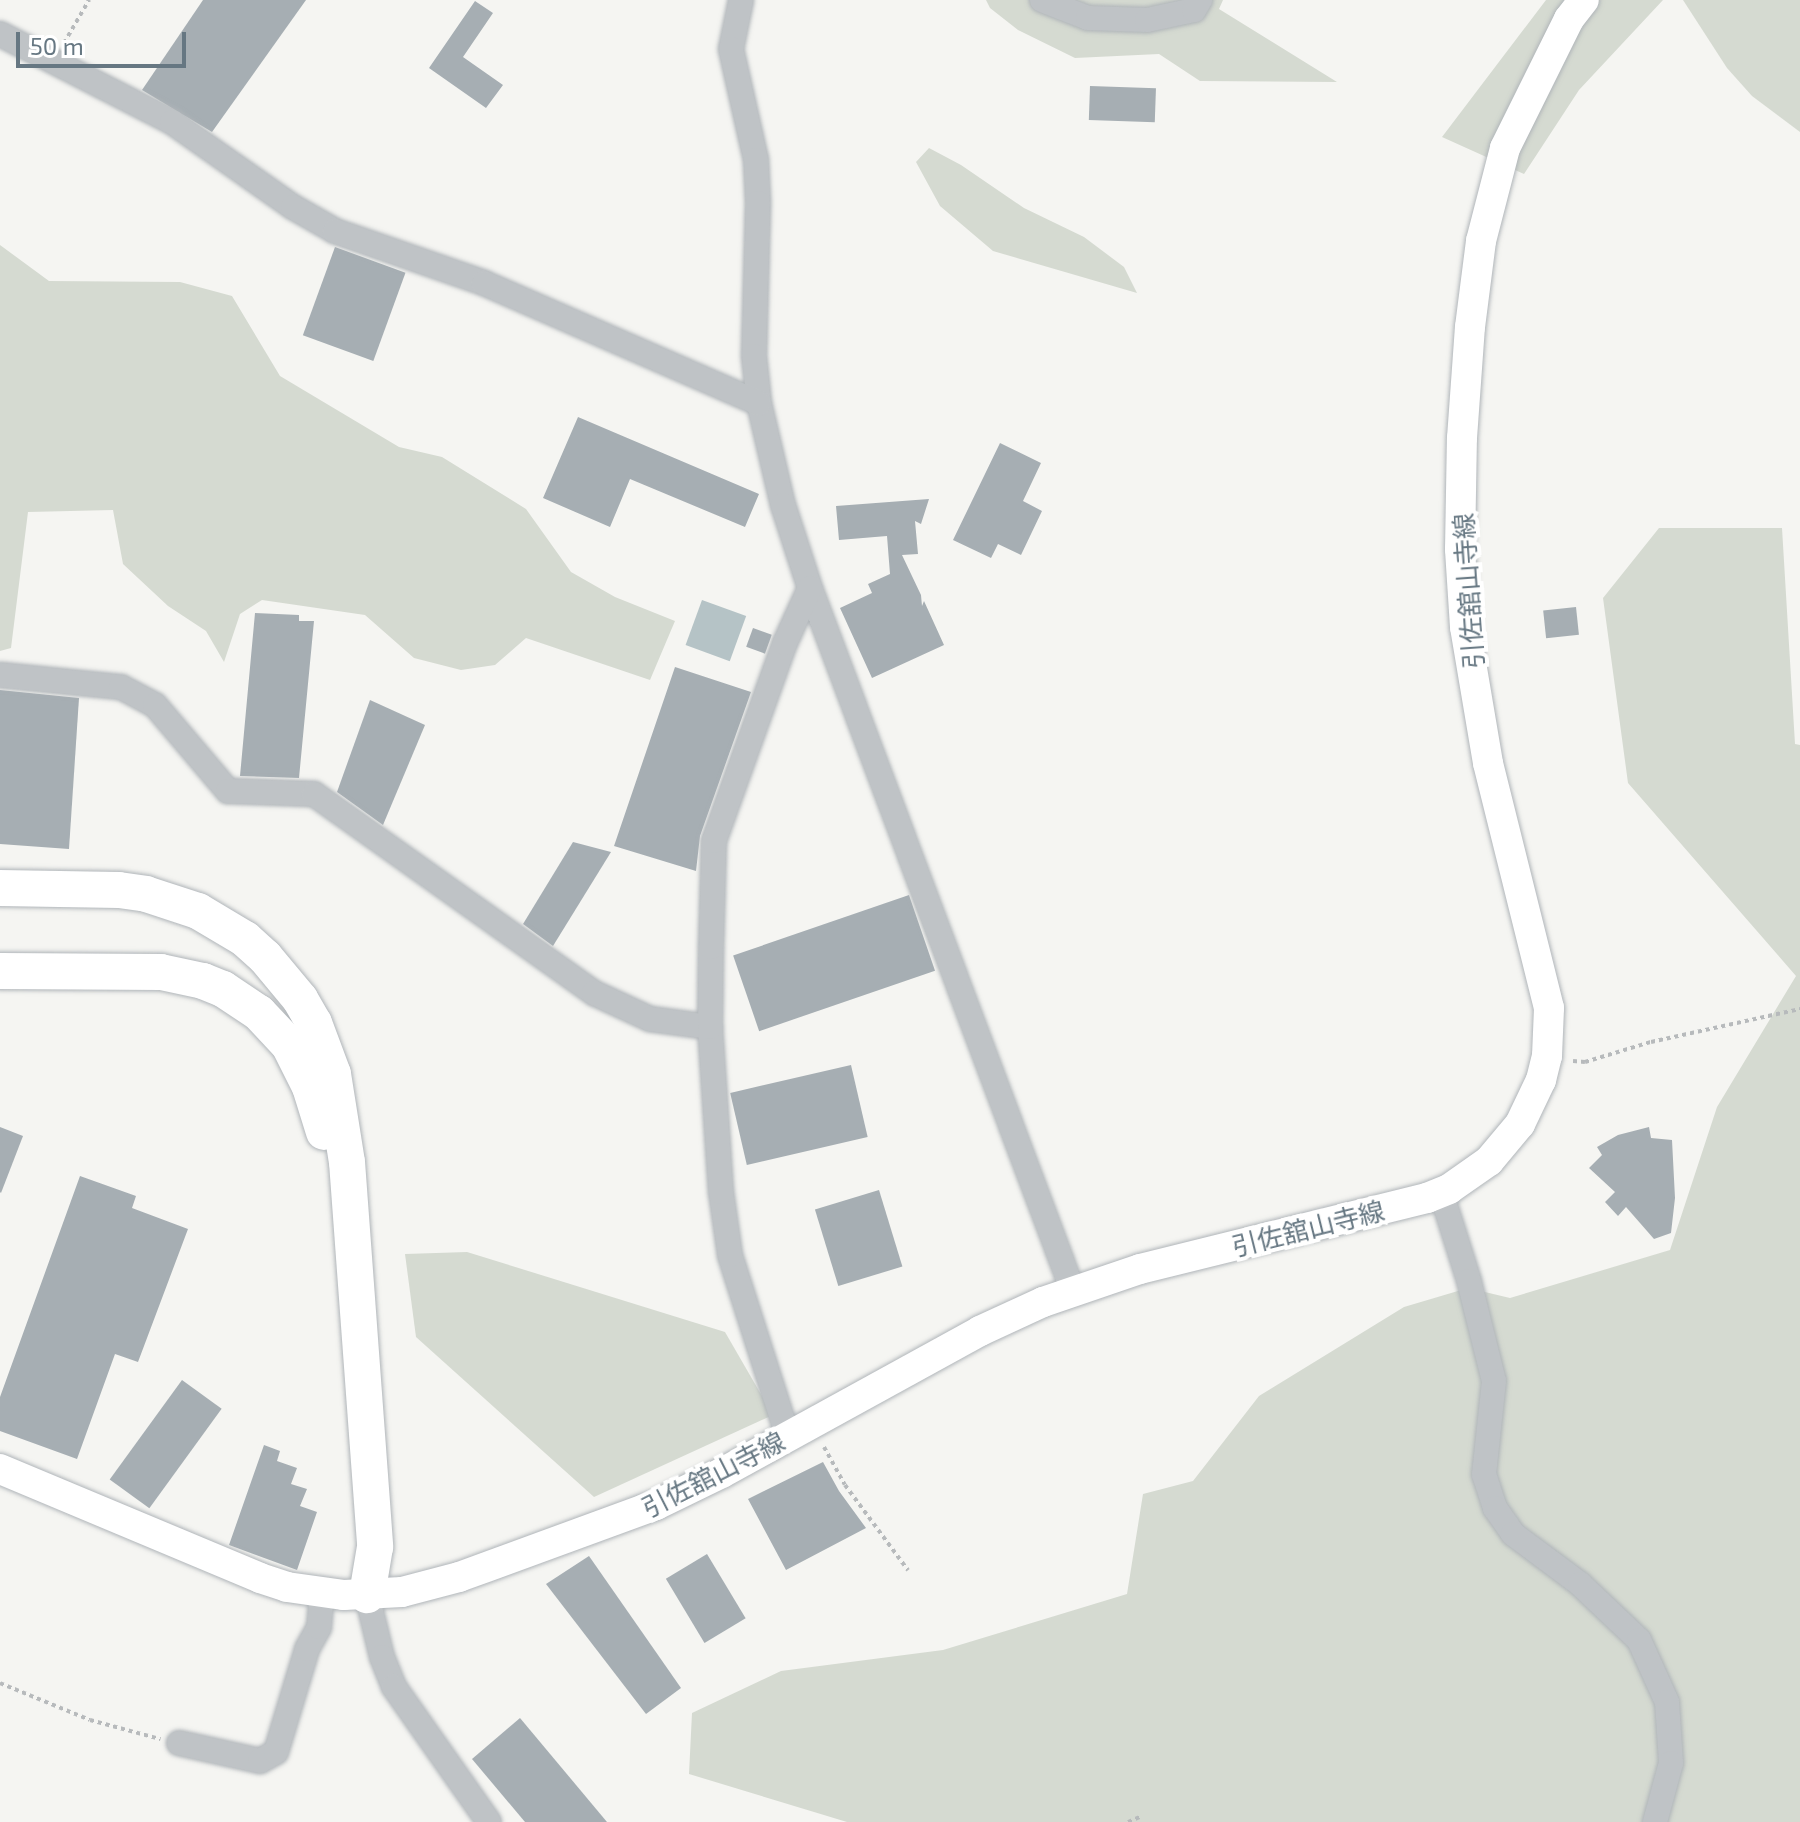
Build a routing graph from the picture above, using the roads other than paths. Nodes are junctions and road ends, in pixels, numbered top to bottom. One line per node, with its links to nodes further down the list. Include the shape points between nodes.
1 (741, 0): 6 (street, via 731,49 756,160 754,356)
2 (1042, 0): 3 (street, via 1088,18 1147,20 1194,10)
3 (1200, 0)
4 (1584, 0): 12 (main road, 引佐舘山寺線, via 1536,82 1494,181 1470,327 1462,438 1465,627 1488,763 1545,984 1546,1060 1532,1103 1506,1144 1470,1176)
5 (0, 34): 6 (street, via 172,122 335,231 484,283)
6 (759, 403): 7 (street)
7 (810, 588): 11 (street, via 714,841); 13 (street)
8 (0, 675): 11 (street, via 121,687 155,705 228,791 314,794 594,993 650,1019)
9 (0, 888): 17 (highway, via 119,890 198,911 265,957 314,1023 333,1074 347,1162 375,1547)
10 (0, 971): 17 (highway, via 161,972 203,981 259,1013 300,1064 324,1135 355,1549)
11 (710, 1027): 14 (street, via 730,1255)
12 (1441, 1192): 13 (main road, 引佐舘山寺線); 20 (street, via 1494,1381 1484,1474 1495,1508 1513,1534 1580,1584 1639,1640 1667,1702 1671,1763)
13 (1073, 1291): 14 (main road, 引佐舘山寺線, via 980,1331)
14 (800, 1430): 17 (main road, 引佐舘山寺線, via 689,1489 589,1532 431,1586)
15 (0, 1469): 16 (main road, 引佐舘山寺線, via 260,1578)
16 (322, 1593): 17 (main road, 引佐舘山寺線); 18 (street, via 319,1627 307,1649 276,1752 260,1761)
17 (367, 1595): 19 (street, via 394,1687)
18 (179, 1743)
19 (489, 1822)
20 (1655, 1822)

